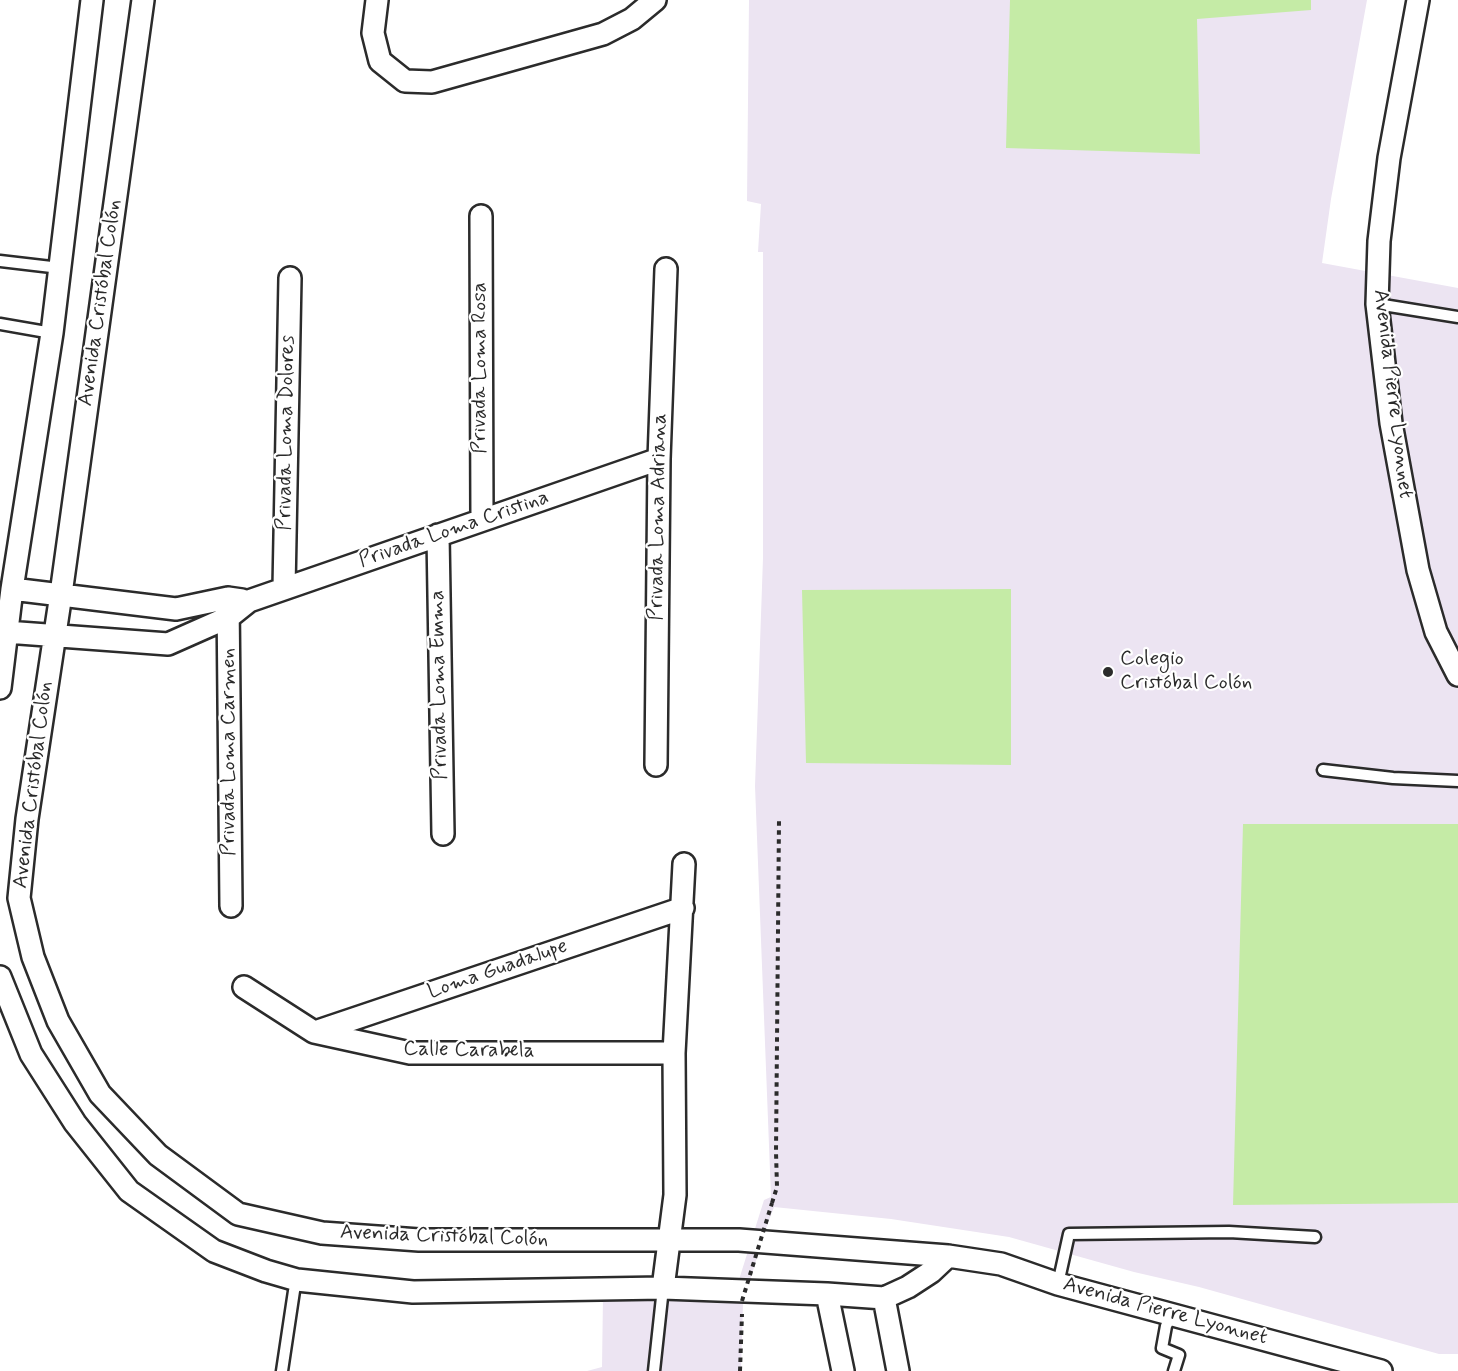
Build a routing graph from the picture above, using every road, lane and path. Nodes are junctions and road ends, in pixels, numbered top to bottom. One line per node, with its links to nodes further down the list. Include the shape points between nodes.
1 (92, 0): 8 (street)
2 (142, 0): 20 (street, Avenida Cristóbal Colón)
3 (376, 0): 4 (street, via 373,33 380,60 405,81 423,82 603,34 632,19)
4 (656, 0)
5 (1418, 0): 11 (street, Avenida Pierre Lyonnet, via 1389,158 1379,241)
6 (481, 216): 16 (street, Privada Loma Rosa)
7 (0, 261): 8 (lane)
8 (60, 268): 14 (street)
9 (666, 269): 15 (street, Privada Loma Adriana)
10 (290, 278): 18 (street, Privada Loma Dolores)
11 (1377, 304): 12 (lane); 24 (street, Avenida Pierre Lyonnet, via 1391,423 1418,570 1436,632)
12 (1458, 317)
13 (0, 324): 14 (lane)
14 (52, 333): 19 (street)
15 (659, 459): 16 (street, Privada Loma Cristina); 26 (street, Privada Loma Adriana)
16 (482, 520): 17 (street, Privada Loma Cristina)
17 (438, 535): 18 (street, Privada Loma Cristina); 30 (street, Privada Loma Emma)
18 (284, 588): 21 (street, Privada Loma Cristina)
19 (12, 589): 20 (street, Privada Loma Cristina); 22 (street)
20 (61, 594): 21 (street, Privada Loma Cristina, via 176,609); 23 (street, Avenida Cristóbal Colón)
21 (235, 605): 23 (street, Privada Loma Cristina, via 168,644); 32 (street, Privada Loma Carmen)
22 (6, 632): 23 (street, Privada Loma Cristina); 25 (street)
23 (54, 636): 39 (street, Avenida Cristóbal Colón, via 19,898 33,957 58,1021 100,1094 158,1155 238,1214 322,1233 419,1240)
24 (1458, 675)
25 (0, 688)
26 (656, 765)
27 (1323, 770): 28 (lane)
28 (1458, 782)
29 (779, 820): 46 (path, bridge, via 777,1187)
30 (443, 834)
31 (684, 864): 33 (street)
32 (231, 906)
33 (683, 908): 36 (street, Loma Guadalupe); 37 (street)
34 (0, 977): 41 (street, via 31,1054 75,1124 129,1191 213,1251)
35 (244, 987): 36 (street, Calle Carabela)
36 (314, 1032): 37 (street, Calle Carabela, via 410,1053)
37 (674, 1053): 39 (street, via 675,1195)
38 (1315, 1237): 42 (lane, via 1229,1232 1069,1234)
39 (669, 1241): 40 (street, Avenida Cristóbal Colón, via 739,1240); 43 (street)
40 (948, 1256): 42 (street, Avenida Pierre Lyonnet, via 1001,1264); 45 (street, via 931,1272)
41 (297, 1280): 43 (street, via 413,1292); 49 (lane)
42 (1058, 1284): 48 (street, Avenida Pierre Lyonnet)
43 (663, 1288): 44 (street); 50 (lane)
44 (827, 1294): 45 (street); 52 (street)
45 (884, 1298): 53 (street)
46 (742, 1301)
47 (742, 1313): 51 (path)
48 (1172, 1314): 54 (lane, via 1162,1348 1179,1355); 55 (street, Avenida Pierre Lyonnet)
49 (282, 1371)
50 (654, 1371)
51 (740, 1371)
52 (843, 1371)
53 (898, 1371)
54 (1174, 1371)
55 (1381, 1371)

